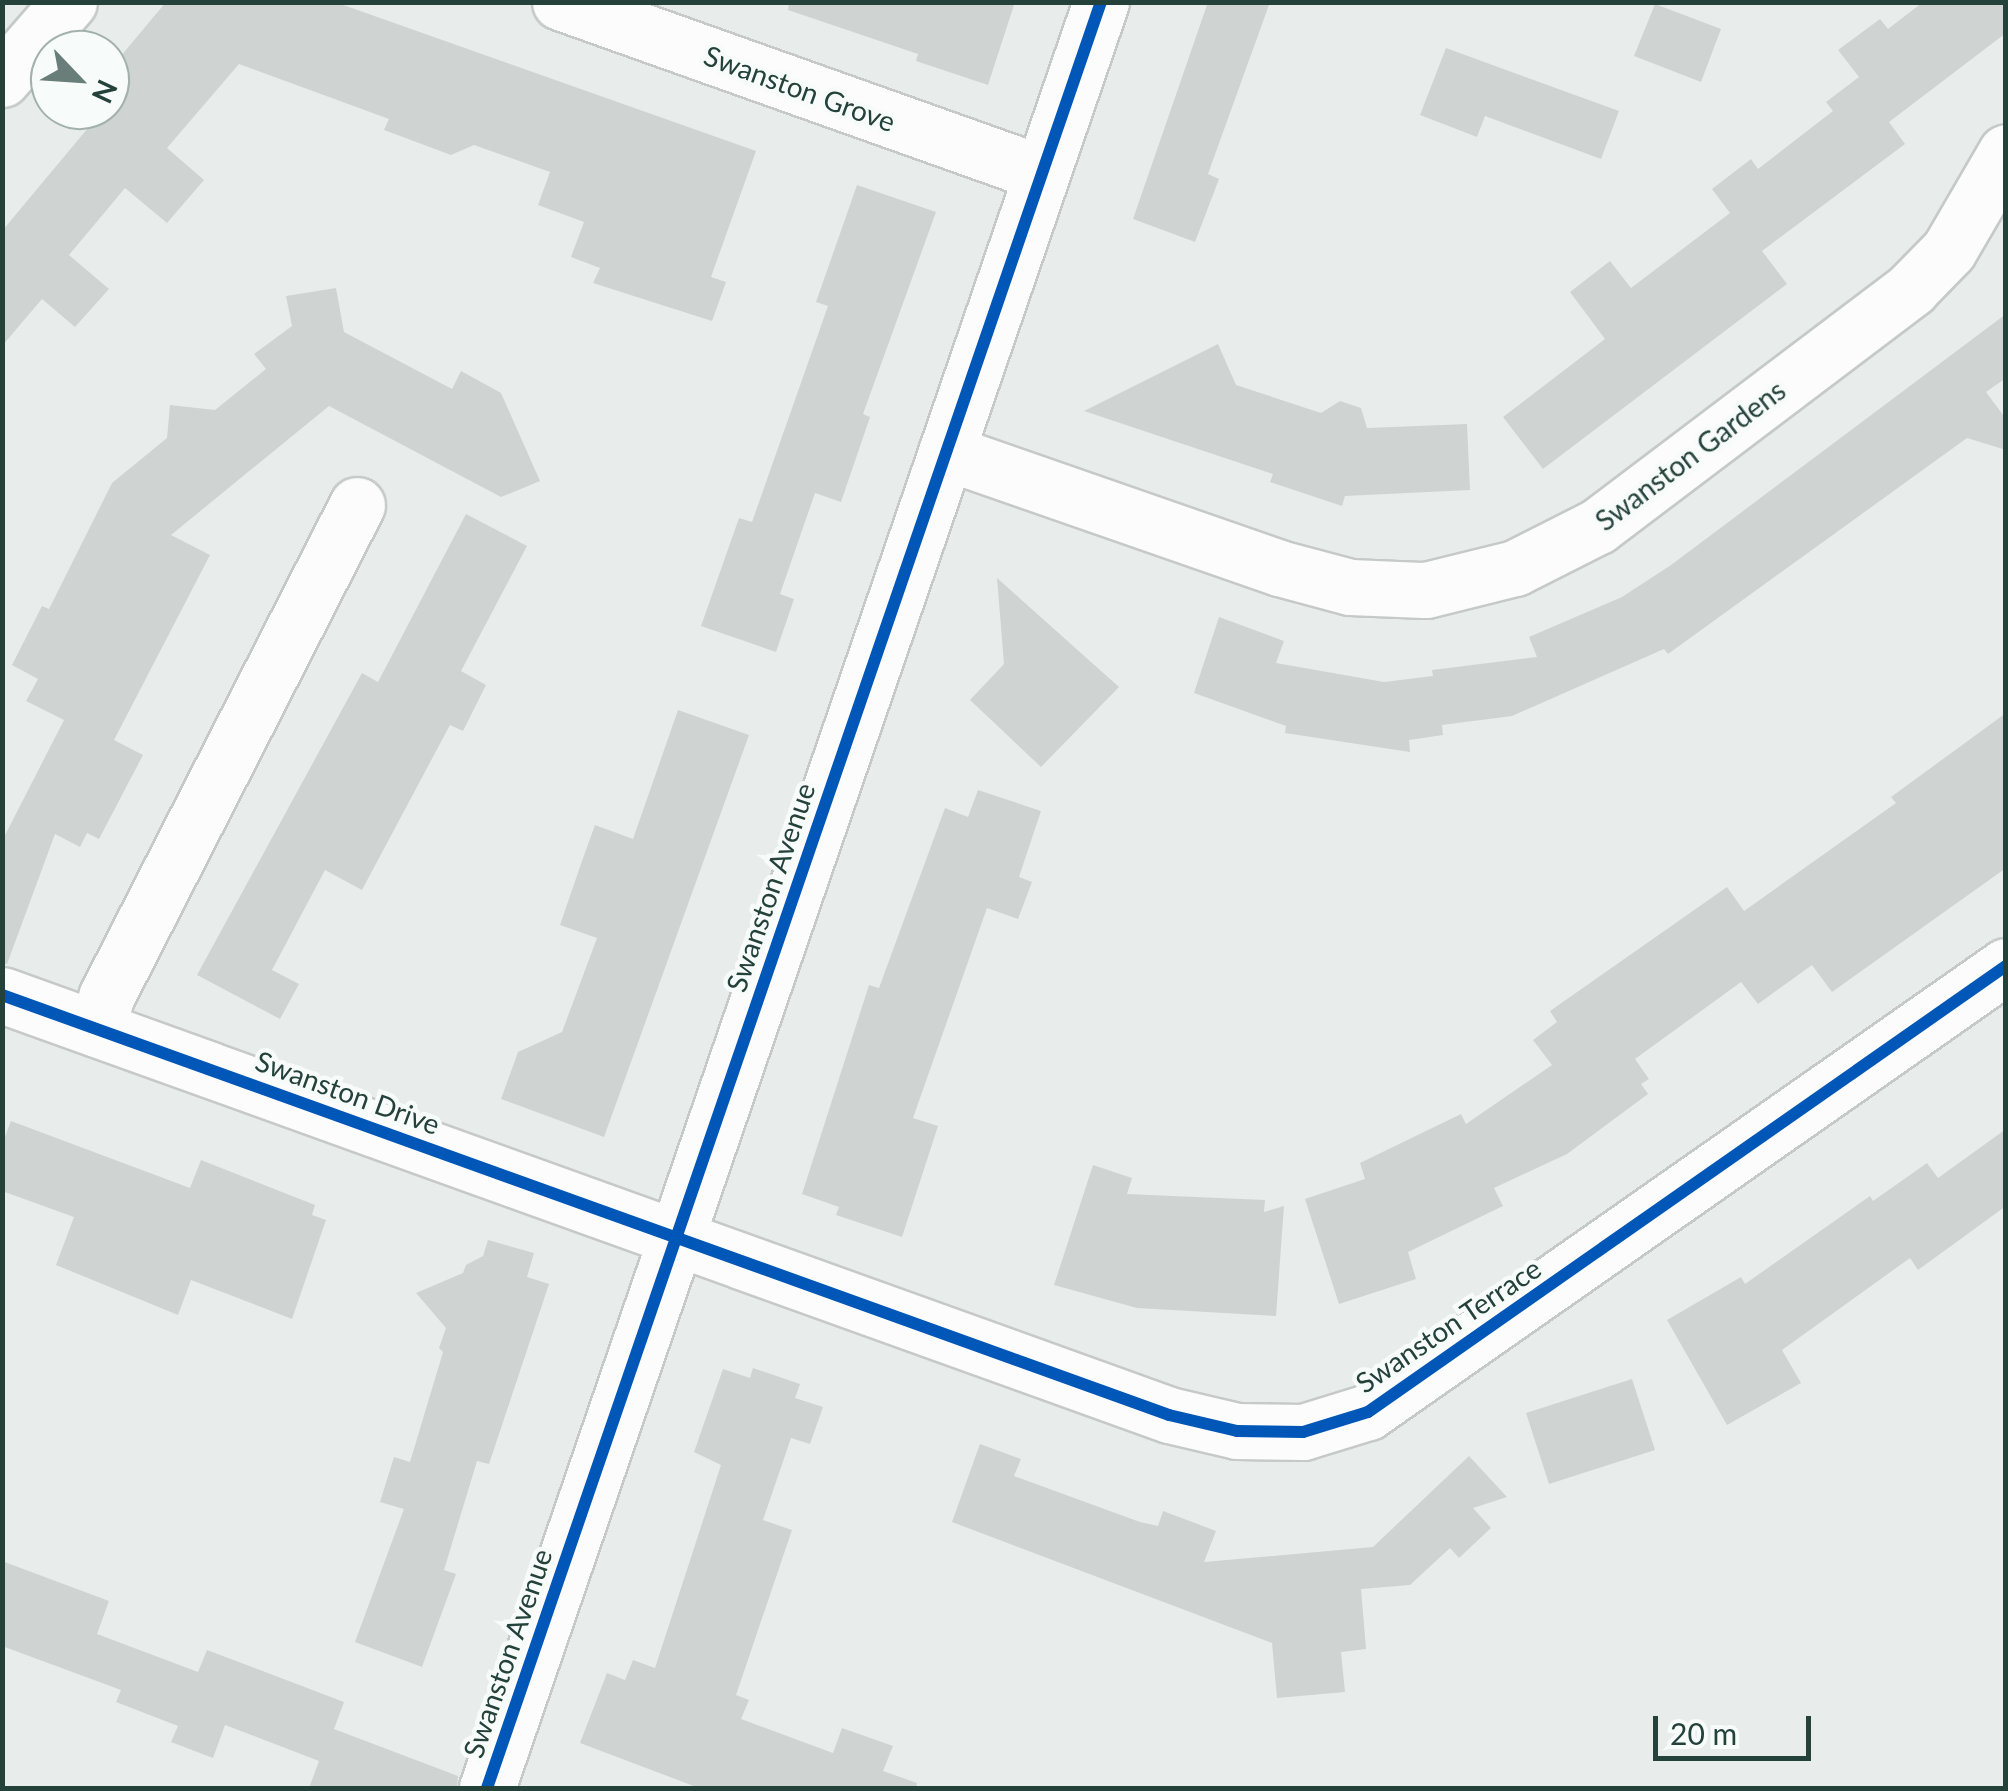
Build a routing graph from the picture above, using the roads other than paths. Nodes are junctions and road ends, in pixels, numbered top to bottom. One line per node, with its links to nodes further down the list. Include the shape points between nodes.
1 (69, 2): 4 (street)
2 (560, 2): 6 (street, Swanston Grove)
3 (1101, 2): 6 (street, Swanston Avenue)
4 (2, 78)
5 (2006, 152): 7 (street, Swanston Gardens, via 1949,250 1911,289 1598,526 1515,568 1426,590 1350,587)
6 (1041, 174): 7 (street, Swanston Avenue)
7 (946, 452): 12 (street, Swanston Avenue)
8 (357, 505): 11 (street, via 303,565)
9 (2006, 966): 12 (street, Swanston Terrace, via 1368,1412 1303,1432 1237,1431 1169,1416)
10 (2, 995): 11 (street, Swanston Drive)
11 (96, 1029): 12 (street, Swanston Drive)
12 (676, 1236): 13 (street, Swanston Avenue)
13 (487, 1788)

